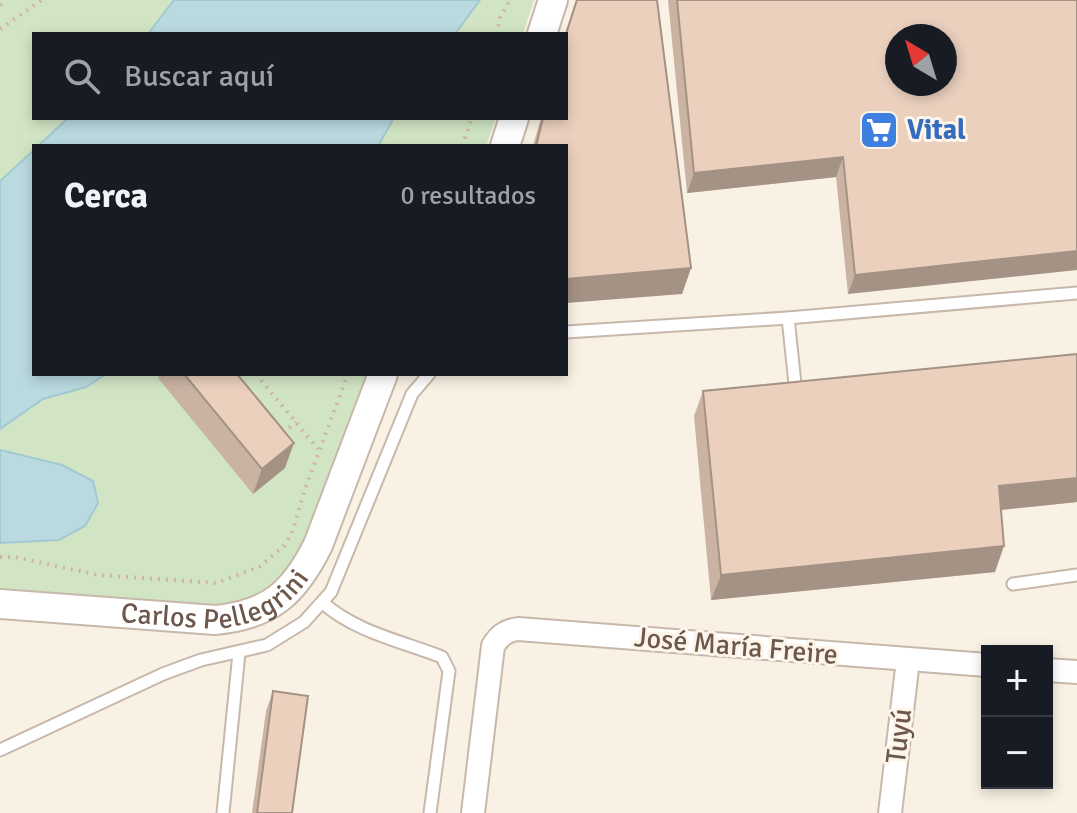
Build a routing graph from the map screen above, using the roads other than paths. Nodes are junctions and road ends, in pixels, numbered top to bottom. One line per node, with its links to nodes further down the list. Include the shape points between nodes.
1 (553, 0): 2 (street)
2 (543, 32)
3 (513, 120): 4 (street)
4 (506, 144)
5 (1077, 293): 6 (lane)
6 (788, 318): 7 (lane); 10 (lane, via 796,393)
7 (568, 332)
8 (382, 376): 14 (street, Carlos Pellegrini, via 318,545 305,572 277,601 215,620)
9 (427, 376): 13 (lane, via 412,394)
10 (811, 392)
11 (1077, 575): 12 (lane)
12 (1013, 584)
13 (323, 603): 15 (lane, via 288,633); 22 (lane, via 361,628 447,663)
14 (0, 604)
15 (239, 653): 20 (lane, via 163,674); 21 (lane)
16 (908, 660): 17 (street, José María Freire); 23 (street, José María Freire, via 507,631 493,646); 24 (street, Tuyú)
17 (981, 665)
18 (1053, 670): 19 (street)
19 (1077, 672)
20 (0, 750)
21 (223, 813)
22 (430, 813)
23 (473, 813)
24 (890, 813)

